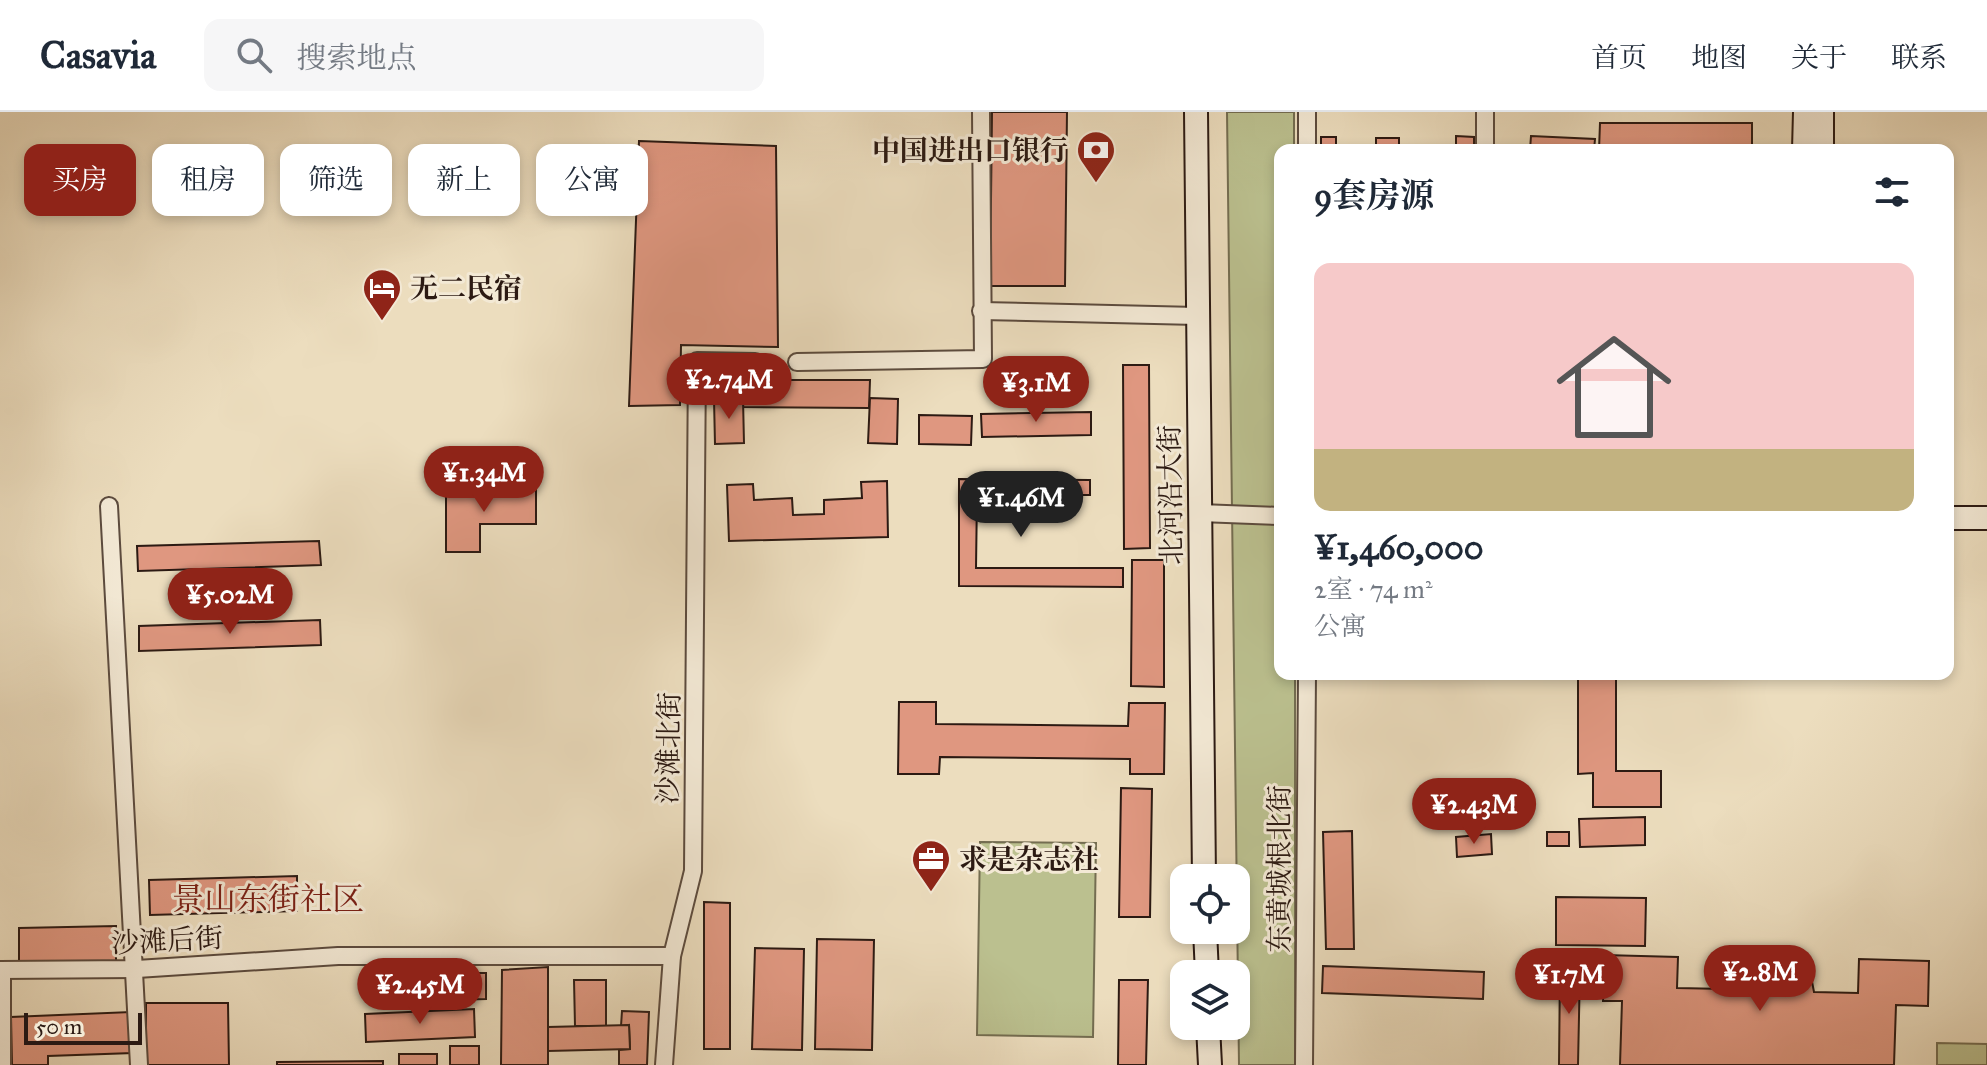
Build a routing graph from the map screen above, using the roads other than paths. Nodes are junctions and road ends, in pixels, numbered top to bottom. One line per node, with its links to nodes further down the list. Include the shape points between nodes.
1 (981, 112): 11 (street)
2 (1196, 112): 12 (main road, 北河沿大街)
3 (1307, 112): 7 (street)
4 (1485, 112): 8 (street)
5 (1805, 112): 9 (main road)
6 (1822, 112): 10 (main road)
7 (1307, 144)
8 (1485, 144)
9 (1804, 144)
10 (1822, 144)
11 (981, 311): 12 (street); 14 (street, via 983,359)
12 (1197, 316): 16 (main road, 北河沿大街)
13 (755, 362): 22 (street, 沙滩北街, via 697,361 693,871)
14 (797, 362)
15 (109, 506): 23 (street)
16 (1200, 513): 17 (street); 21 (main road, 北河沿大街)
17 (1274, 516)
18 (1954, 518): 19 (main road)
19 (1987, 518)
20 (1307, 680): 30 (street, 东黄城根北街)
21 (1204, 864)
22 (672, 956): 23 (street, 沙滩后街, via 338,956); 28 (street, 沙滩北街)
23 (137, 969): 24 (street, 沙滩后街); 27 (street)
24 (1, 970): 26 (street)
25 (1209, 1040): 29 (main road)
26 (2, 1065)
27 (139, 1065)
28 (664, 1065)
29 (1210, 1065)
30 (1304, 1065)

